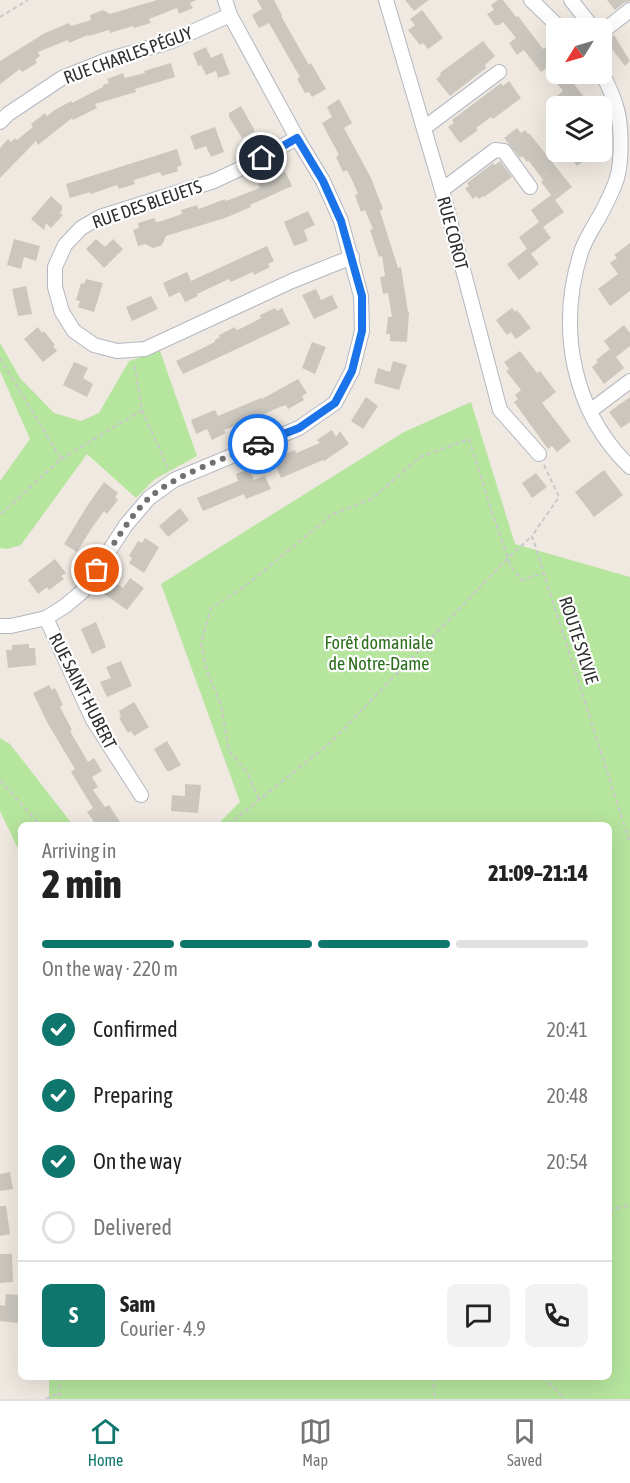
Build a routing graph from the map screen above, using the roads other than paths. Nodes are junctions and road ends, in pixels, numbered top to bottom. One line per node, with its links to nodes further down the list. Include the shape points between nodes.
1 (225, 0): 6 (street)
2 (386, 0): 13 (street, RUE COROT)
3 (531, 0): 7 (street)
4 (571, 0): 8 (street)
5 (630, 10): 9 (street)
6 (230, 15): 12 (street, RUE CHARLES PÉGUY, via 172,41 62,78); 14 (street)
7 (548, 18)
8 (585, 18)
9 (612, 24)
10 (499, 72): 13 (street)
11 (607, 84): 15 (street, via 617,108)
12 (0, 122)
13 (424, 128): 17 (street, RUE COROT)
14 (297, 138): 18 (street, via 323,181); 18 (street, RUE DES BLEUETS, via 214,181 100,217 81,228 65,244 55,267 55,287 62,312 74,331 94,345 117,351 145,349)
15 (625, 163): 20 (street, via 581,250 573,284 571,348 578,382)
16 (530, 187): 17 (street, via 504,151 495,150)
17 (442, 190): 21 (street, RUE COROT, via 500,410)
18 (352, 257): 23 (street, via 362,296 362,331 352,371 335,403 299,428 174,480 149,498 126,525 83,591)
19 (630, 381): 20 (street)
20 (590, 411): 22 (street)
21 (539, 454)
22 (630, 467)
23 (46, 618): 24 (street); 25 (street, RUE SAINT-HUBERT, via 93,720)
24 (0, 626)
25 (141, 795)

